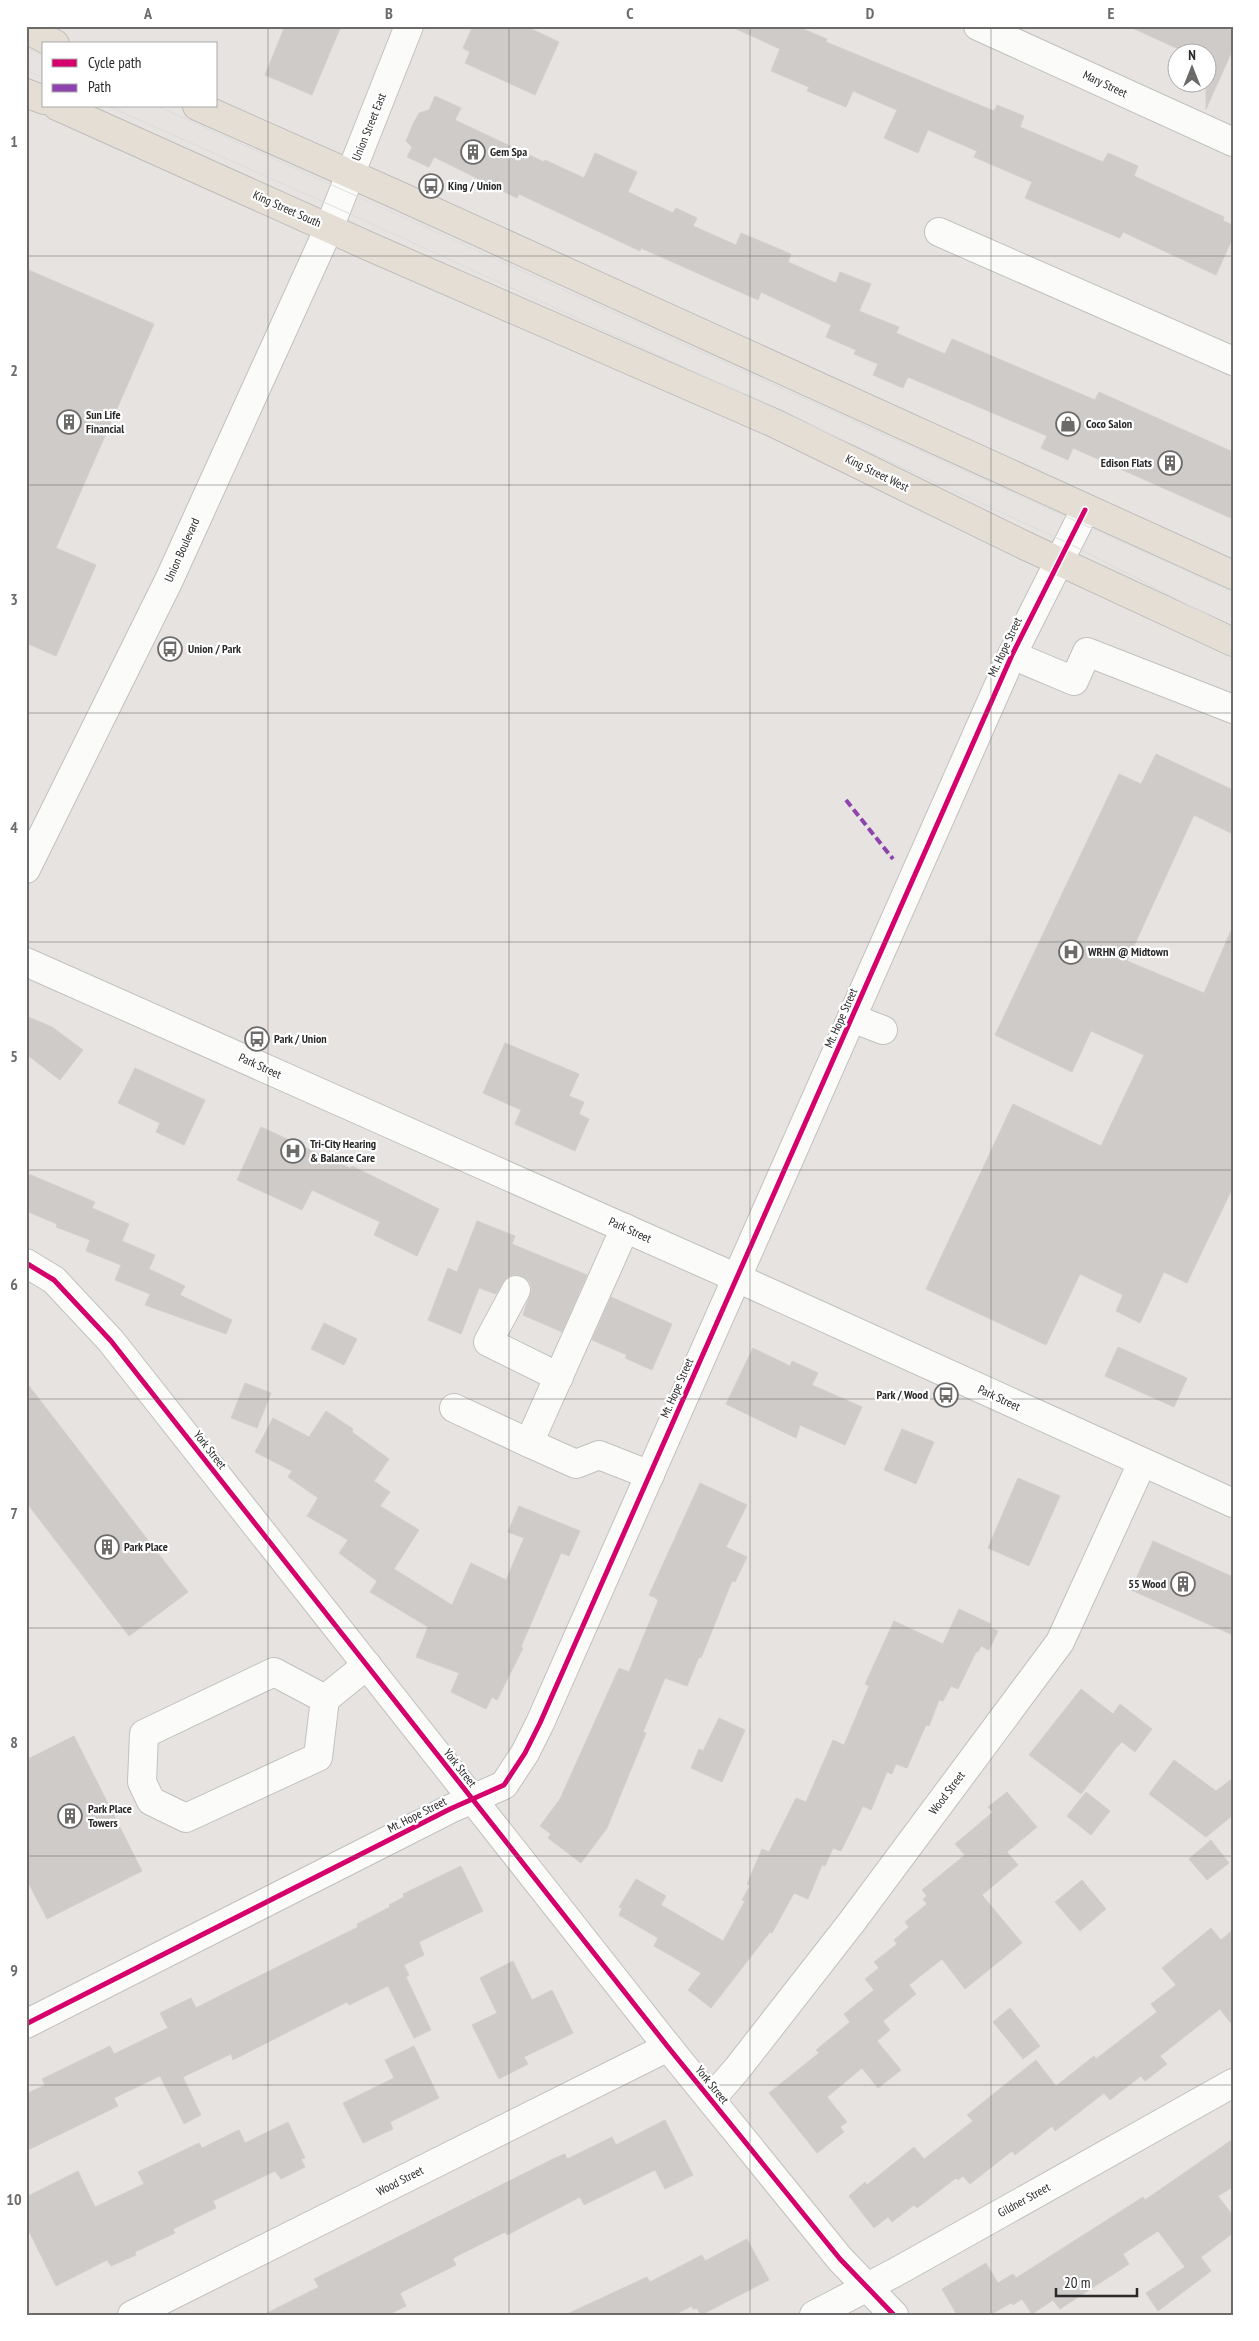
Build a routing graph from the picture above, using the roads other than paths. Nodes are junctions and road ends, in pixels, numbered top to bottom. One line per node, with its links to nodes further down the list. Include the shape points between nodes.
1 (409, 26): 10 (street, Union Street East)
2 (978, 26): 9 (street, Mary Street)
3 (26, 29): 4 (main road)
4 (50, 42)
5 (26, 93): 6 (main road)
6 (42, 99)
7 (61, 108): 11 (main road, King Street South)
8 (202, 108): 10 (main road)
9 (1233, 142)
10 (350, 173): 11 (street, Union Street East); 15 (main road)
11 (329, 228): 13 (main road, King Street South); 21 (street, Union Boulevard, via 169,580)
12 (939, 232): 14 (street)
13 (518, 312): 16 (main road, King Street West, via 774,423)
14 (1233, 361)
15 (1085, 510): 16 (street, Mt. Hope Street); 17 (main road)
16 (1058, 560): 18 (main road, King Street West); 19 (street, Mt. Hope Street)
17 (1233, 575)
18 (1233, 642)
19 (1012, 654): 20 (street, via 1074,681 1087,652); 23 (street, Mt. Hope Street)
20 (1233, 709)
21 (26, 869)
22 (26, 962): 25 (street, Park Street)
23 (852, 1018): 24 (street); 27 (street, Mt. Hope Street)
24 (882, 1030)
25 (626, 1228): 27 (street, Park Street); 29 (street)
26 (26, 1262): 35 (street, York Street, via 54,1280 111,1341)
27 (737, 1278): 32 (street, Park Street); 33 (street, Mt. Hope Street)
28 (516, 1290): 29 (street, via 488,1342)
29 (559, 1377): 31 (street)
30 (454, 1408): 31 (street)
31 (529, 1443): 33 (street, via 576,1464 599,1454)
32 (1142, 1463): 34 (street, Park Street); 41 (street, Wood Street, via 1060,1642 851,1923)
33 (650, 1475): 37 (street, Mt. Hope Street, via 526,1754 504,1785)
34 (1233, 1503)
35 (367, 1665): 36 (street); 37 (street, York Street)
36 (325, 1699): 36 (street, via 274,1672 144,1734 142,1782 151,1801 186,1818 318,1757)
37 (471, 1799): 38 (street, Mt. Hope Street); 39 (street, York Street)
38 (26, 2024)
39 (668, 2047): 41 (street, York Street); 43 (street, Wood Street)
40 (1233, 2083): 42 (street, Gildner Street)
41 (711, 2099): 42 (street, York Street, via 840,2259)
42 (867, 2286): 44 (street, Gildner Street); 45 (street, York Street)
43 (132, 2315)
44 (814, 2315)
45 (894, 2315)

